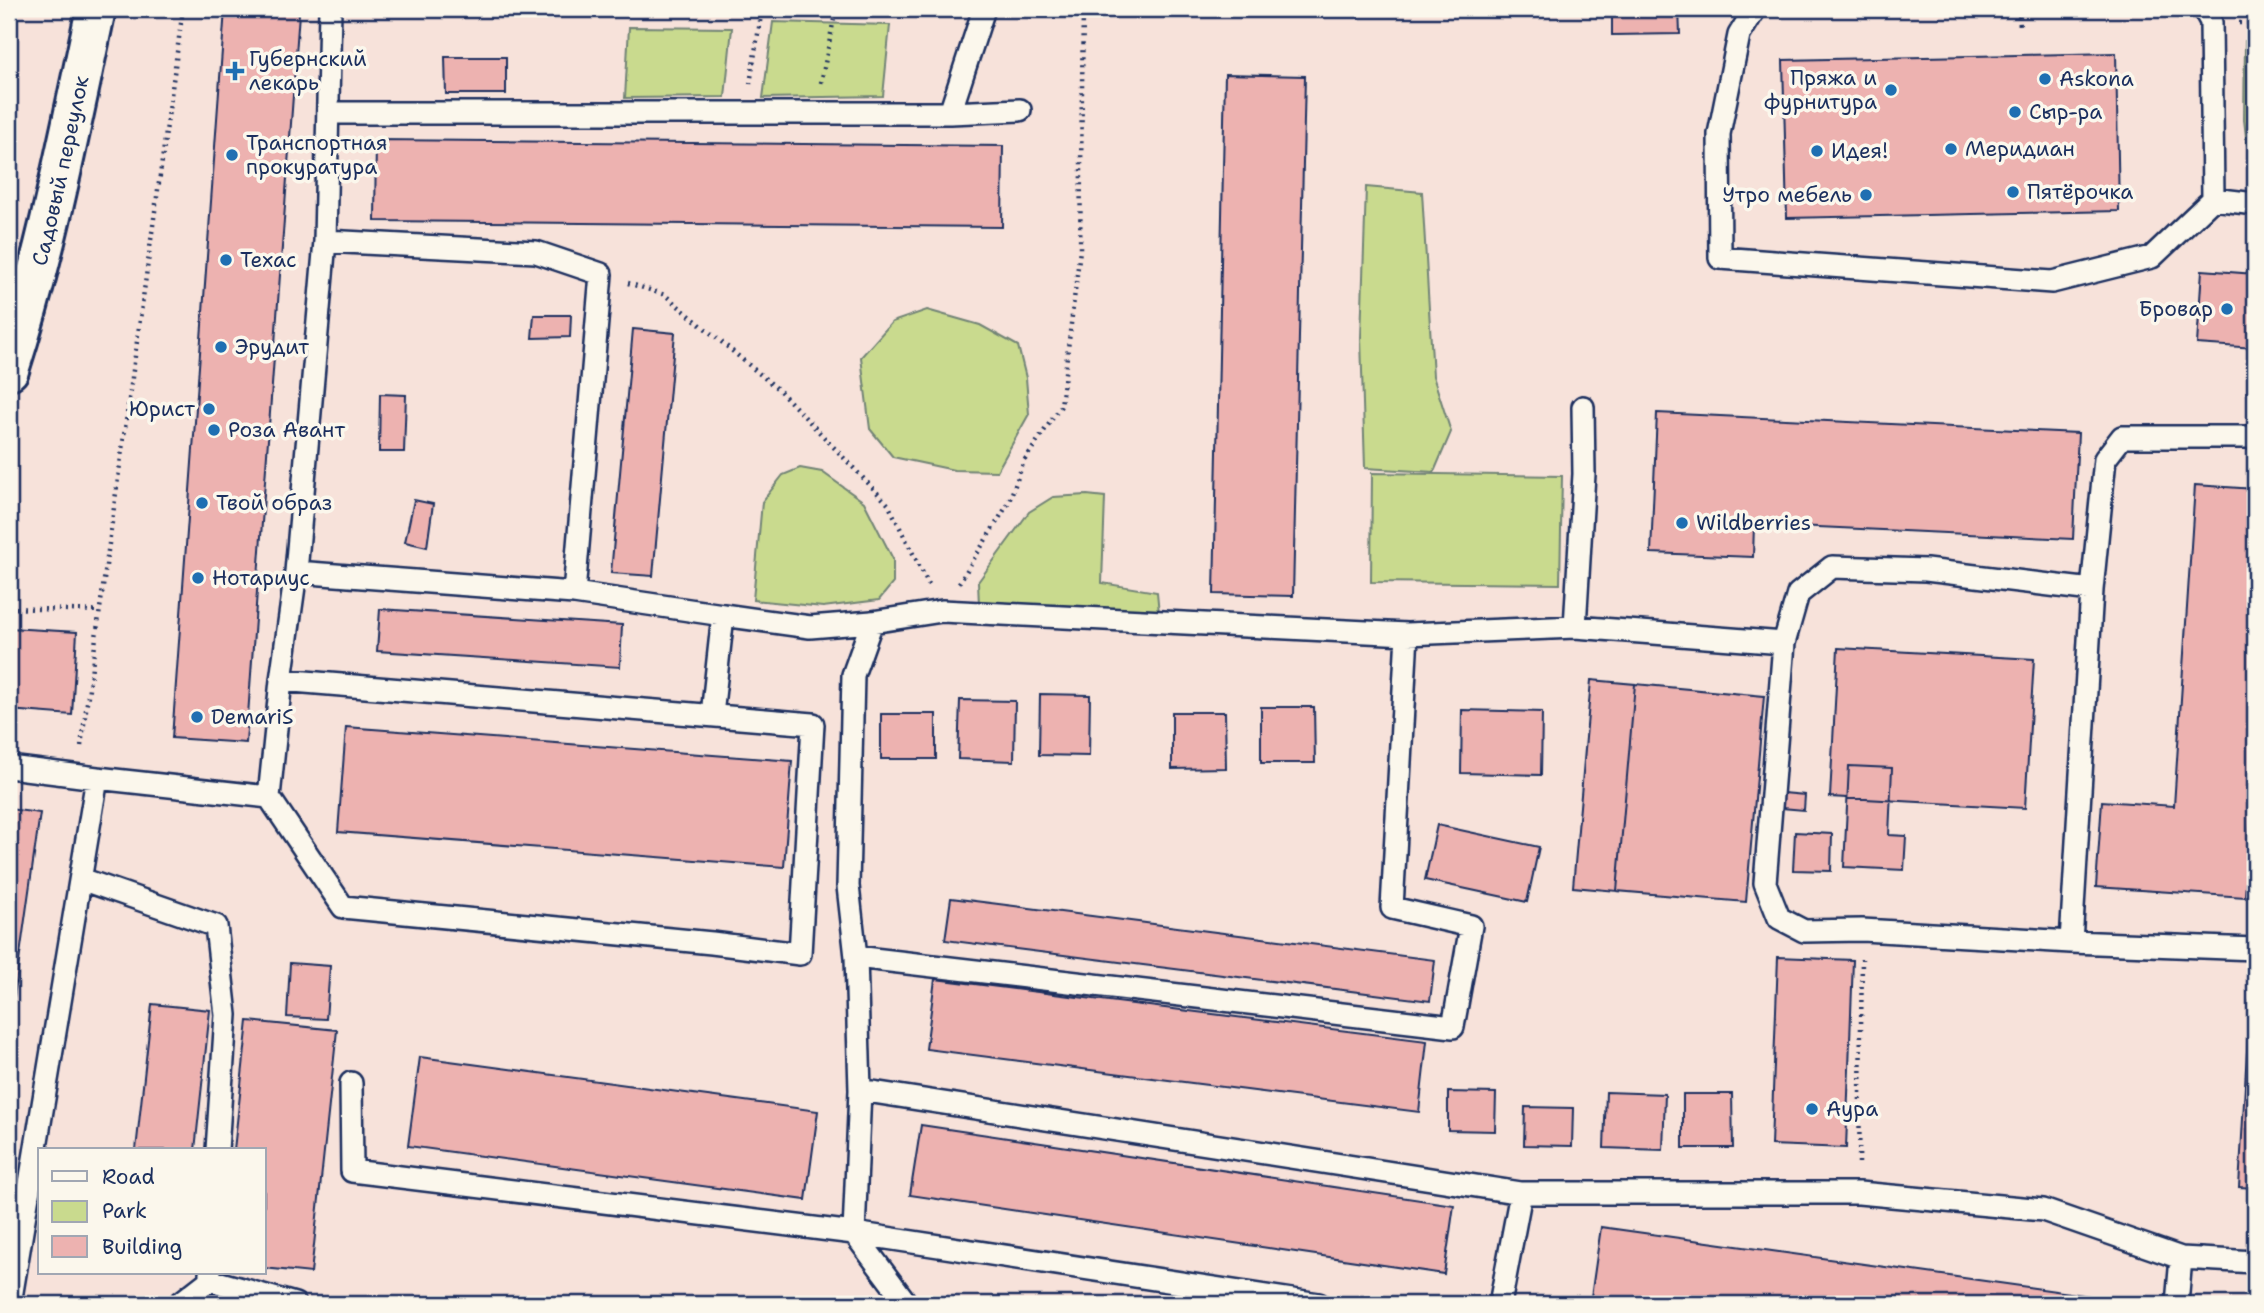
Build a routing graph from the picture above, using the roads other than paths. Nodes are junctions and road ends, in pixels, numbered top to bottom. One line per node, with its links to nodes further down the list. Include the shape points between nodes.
1 (96, 9): 12 (street, Садовый переулок, via 56,194)
2 (330, 9): 7 (lane)
3 (984, 9): 8 (lane)
4 (1755, 9): 9 (lane, via 1739,35 1718,134 1720,258 2052,282 2152,257)
5 (2204, 9): 9 (lane, via 2211,22)
6 (1020, 110): 8 (lane)
7 (328, 113): 8 (lane); 11 (lane)
8 (950, 113)
9 (2213, 199): 10 (lane)
10 (2255, 204)
11 (325, 241): 16 (lane); 18 (lane, via 536,252 601,274)
12 (18, 313): 13 (street, Садовый переулок)
13 (9, 370)
14 (1583, 407): 21 (lane)
15 (2255, 437): 17 (lane, via 2122,437 2105,459)
16 (296, 572): 18 (lane); 24 (lane)
17 (2092, 590): 23 (lane, via 1926,570 1832,567 1798,594); 30 (lane)
18 (574, 593): 19 (lane)
19 (723, 615): 20 (lane, via 810,627); 25 (lane)
20 (872, 622): 22 (lane, via 942,611); 32 (lane, via 853,675 848,886)
21 (1575, 627): 22 (lane); 23 (lane)
22 (1407, 634): 32 (lane, via 1392,908 1471,926 1453,1027)
23 (1784, 643): 30 (lane, via 1766,883 1779,918 1804,931)
24 (281, 680): 25 (lane); 28 (lane)
25 (712, 715): 28 (lane, via 813,724 800,954 343,907)
26 (9, 766): 27 (lane)
27 (87, 777): 28 (lane); 29 (lane)
28 (269, 797)
29 (81, 879): 35 (lane, via 216,926 226,1015); 41 (lane)
30 (2071, 942): 31 (lane)
31 (2255, 949)
32 (856, 957): 34 (lane)
33 (351, 1083): 37 (lane, via 352,1171)
34 (860, 1090): 36 (lane); 37 (lane)
35 (217, 1148)
36 (1521, 1193): 38 (lane, via 1859,1193 2043,1210); 46 (lane)
37 (854, 1233): 44 (lane); 45 (lane)
38 (2180, 1258): 39 (lane); 47 (lane)
39 (2255, 1262)
40 (210, 1276): 42 (lane); 43 (lane)
41 (10, 1304)
42 (179, 1304)
43 (295, 1304)
44 (907, 1304)
45 (1319, 1304)
46 (1500, 1304)
47 (2177, 1304)

